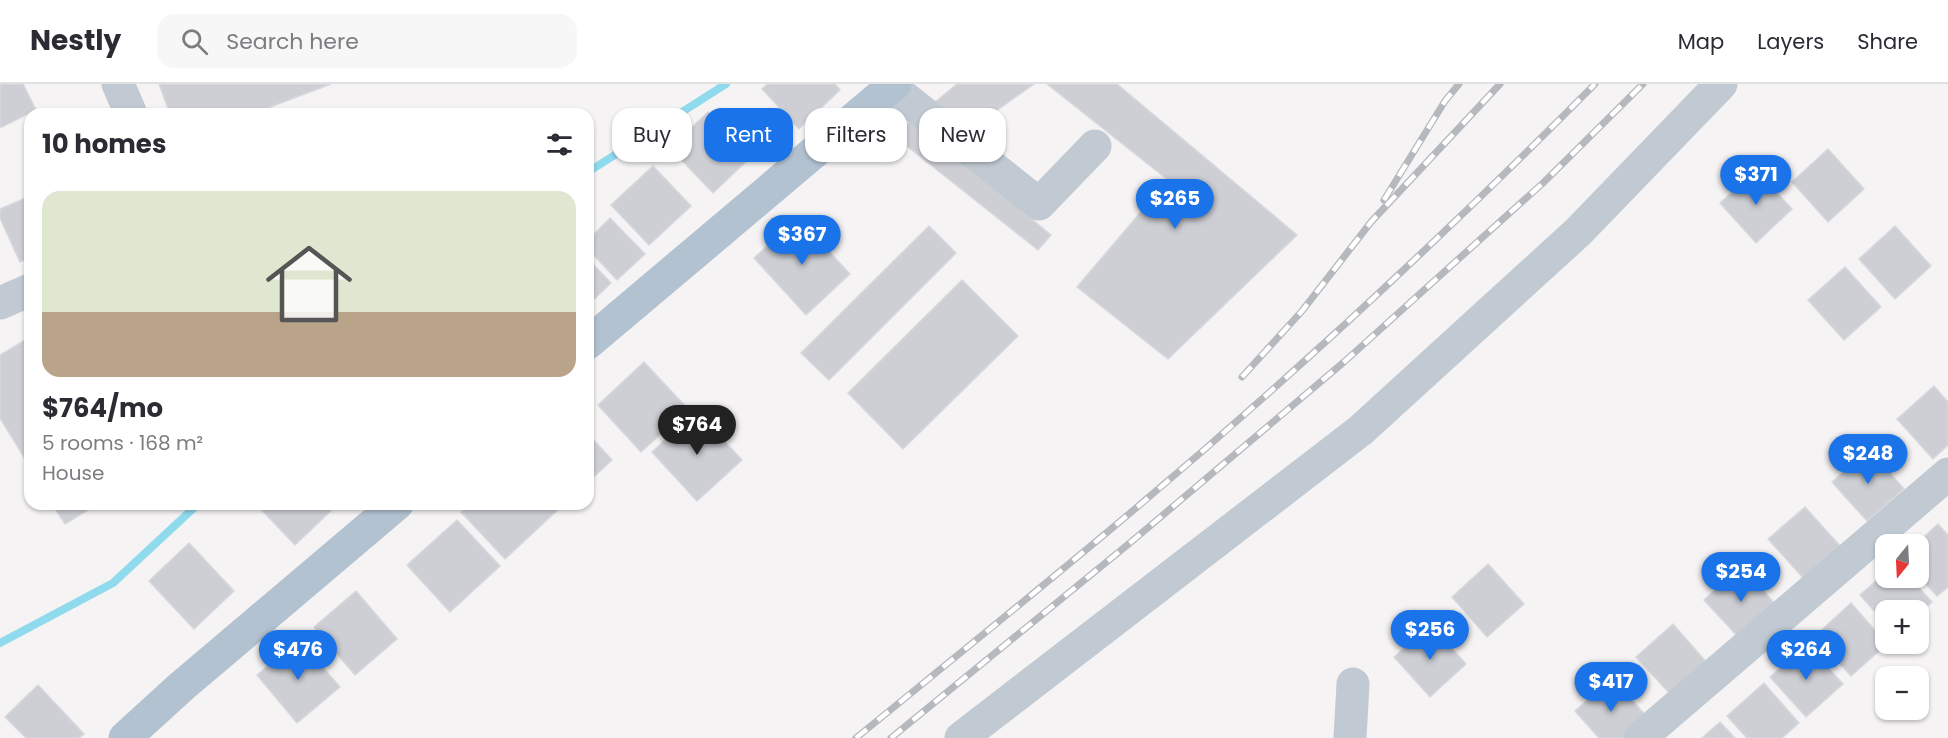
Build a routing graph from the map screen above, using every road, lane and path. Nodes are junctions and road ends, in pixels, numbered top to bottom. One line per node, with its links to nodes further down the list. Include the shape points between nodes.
1 (118, 84): 4 (street)
2 (1721, 84): 13 (street, via 1578,232 1361,430)
3 (893, 86): 5 (street, via 1039,204); 8 (main road)
4 (128, 108)
5 (1095, 146)
6 (24, 293): 7 (street)
7 (0, 303)
8 (594, 338)
9 (1948, 474): 15 (street)
10 (390, 510): 12 (main road)
11 (1353, 684): 14 (street)
12 (125, 738)
13 (961, 738)
14 (1350, 738)
15 (1640, 738)

